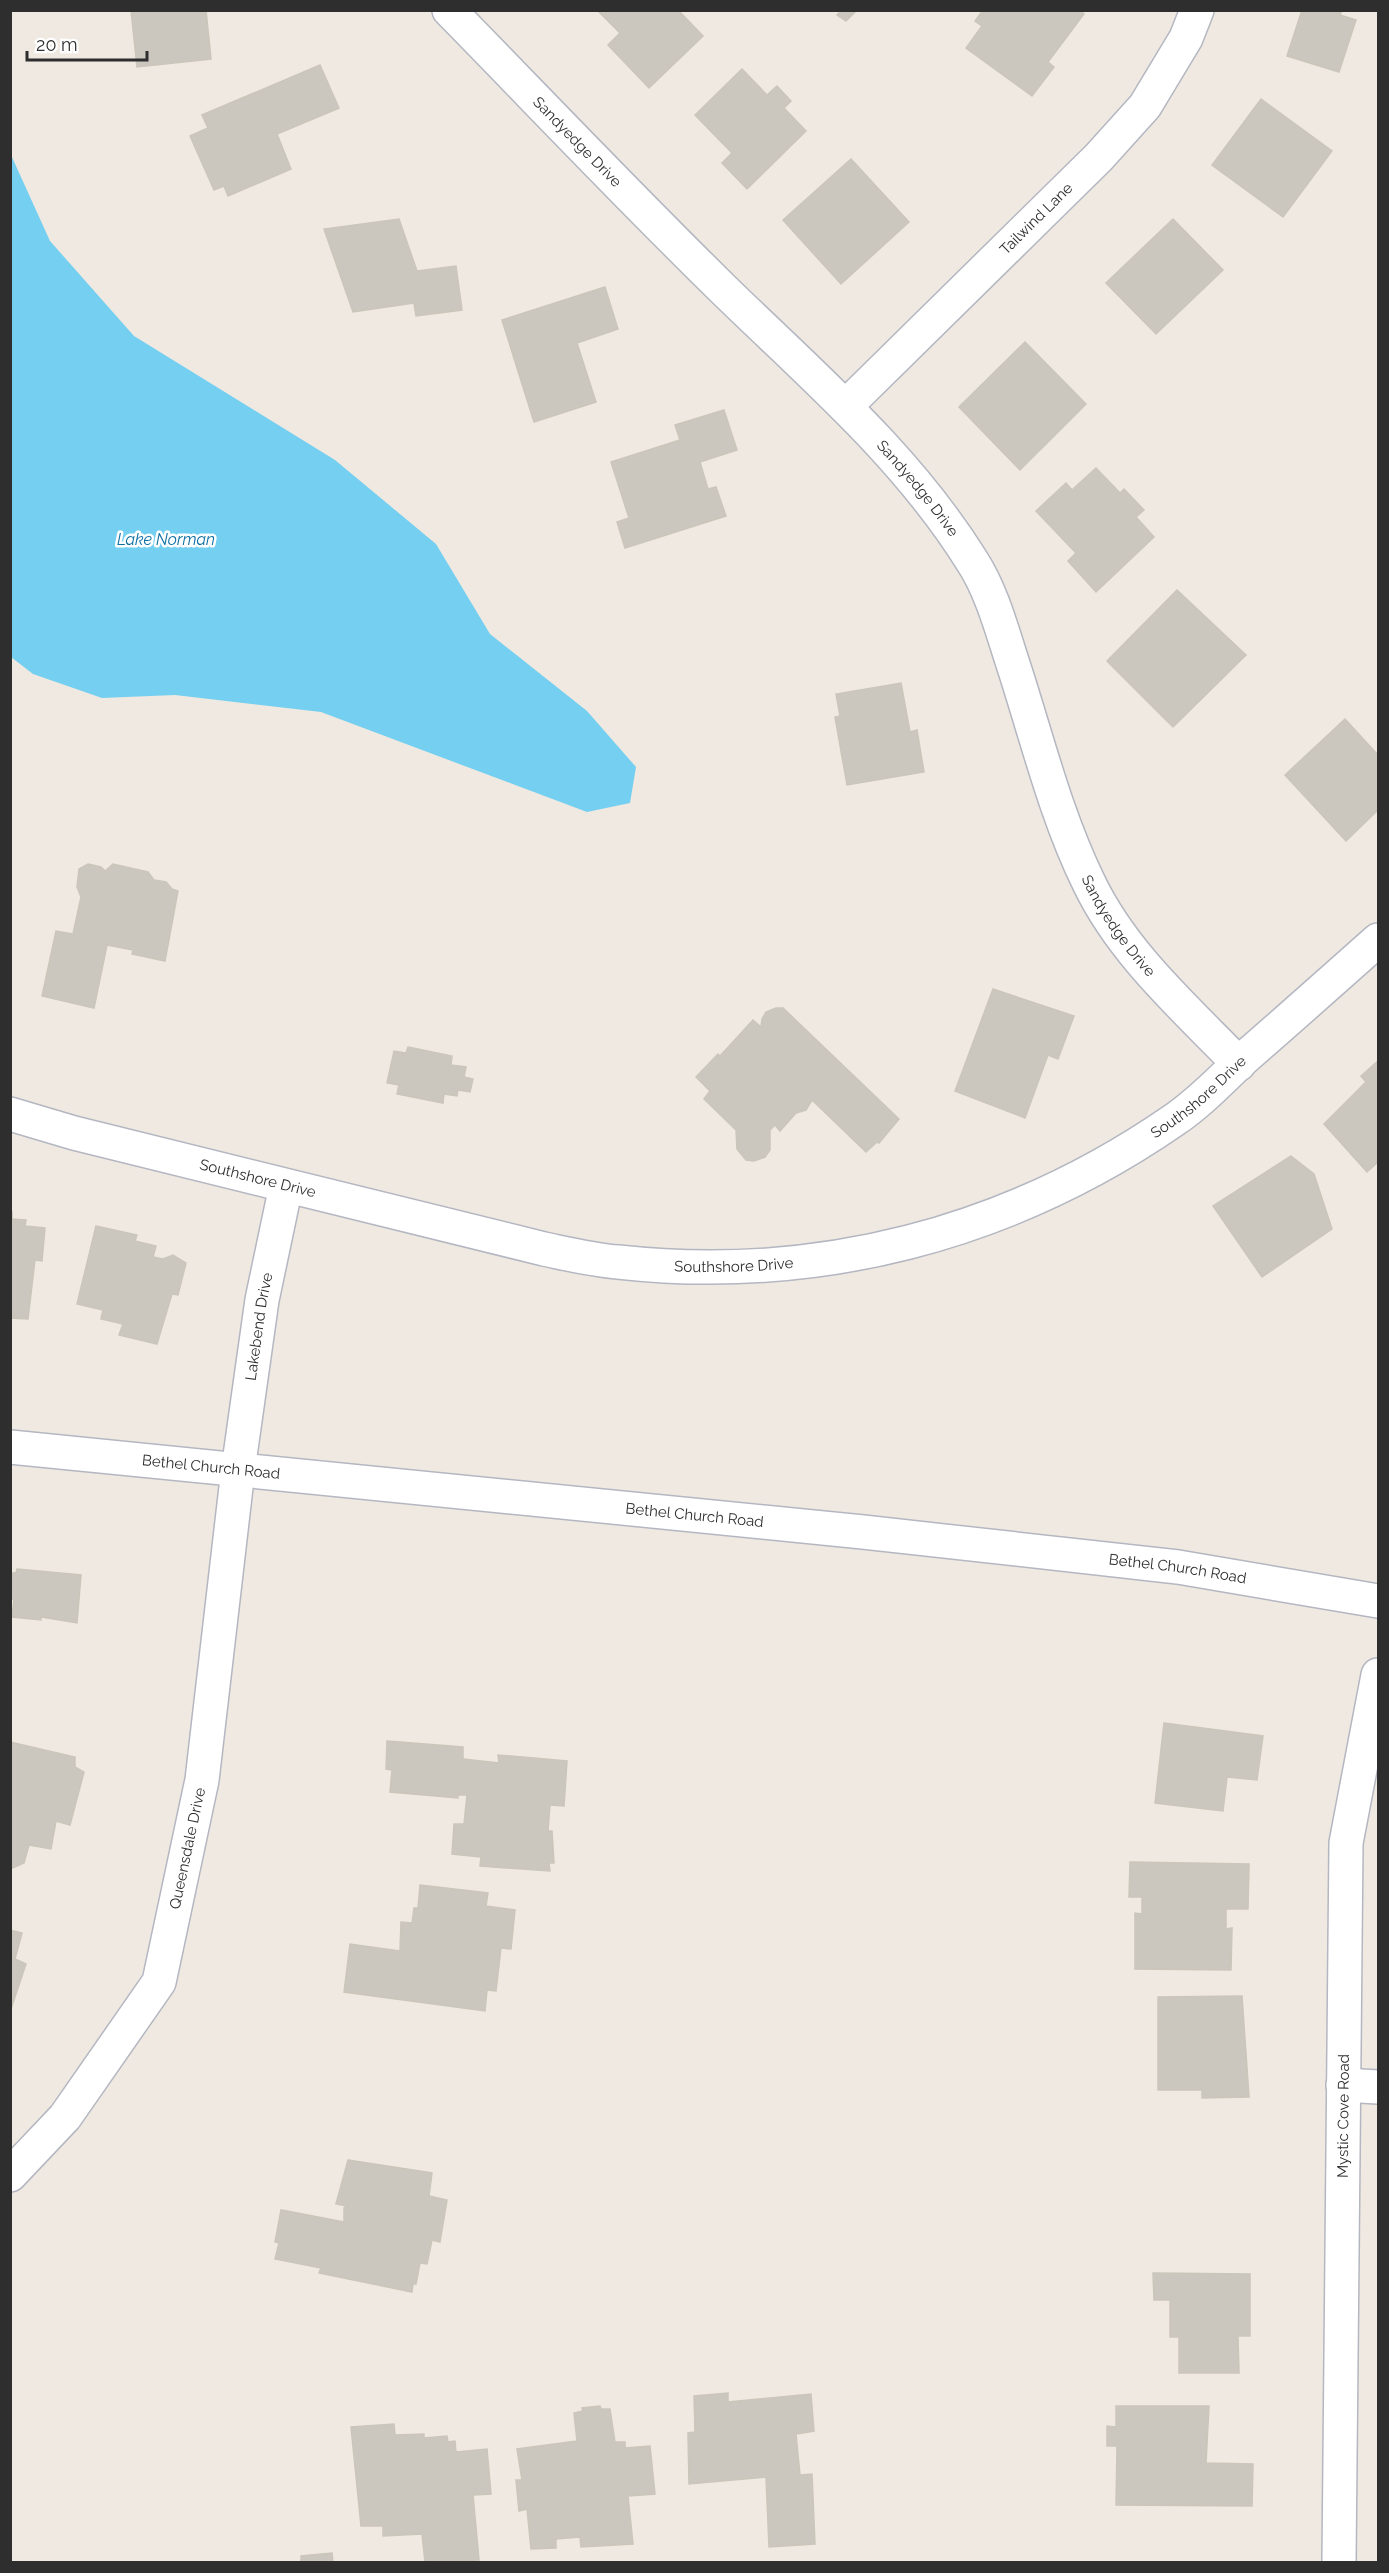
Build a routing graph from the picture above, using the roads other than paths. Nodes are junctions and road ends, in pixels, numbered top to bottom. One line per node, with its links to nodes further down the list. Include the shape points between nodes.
1 (449, 10): 3 (street, Sandyedge Drive, via 723,289)
2 (1197, 10): 3 (street, Tailwind Lane, via 1186,38 1145,106 1099,157)
3 (846, 406): 5 (street, Sandyedge Drive, via 920,487 975,565 998,617 1069,836 1090,885 1113,924 1147,968)
4 (1378, 940): 5 (street, Southshore Drive)
5 (1239, 1064): 7 (street, Southshore Drive, via 1177,1119 1103,1166 1030,1203 950,1231 864,1254 772,1265 686,1267 617,1262 544,1250)
6 (10, 1114): 7 (street, Southshore Drive)
7 (286, 1186): 9 (street, Lakebend Drive, via 262,1300)
8 (10, 1448): 9 (street, Bethel Church Road)
9 (238, 1470): 10 (street, Bethel Church Road, via 1166,1566); 14 (street, Queensdale Drive, via 202,1780 159,1982 65,2117)
10 (1378, 1601)
11 (1378, 1675): 12 (street, Mystic Cove Road, via 1346,1843)
12 (1343, 2085): 13 (street); 15 (street, Mystic Cove Road)
13 (1378, 2087)
14 (10, 2175)
15 (1339, 2562)

